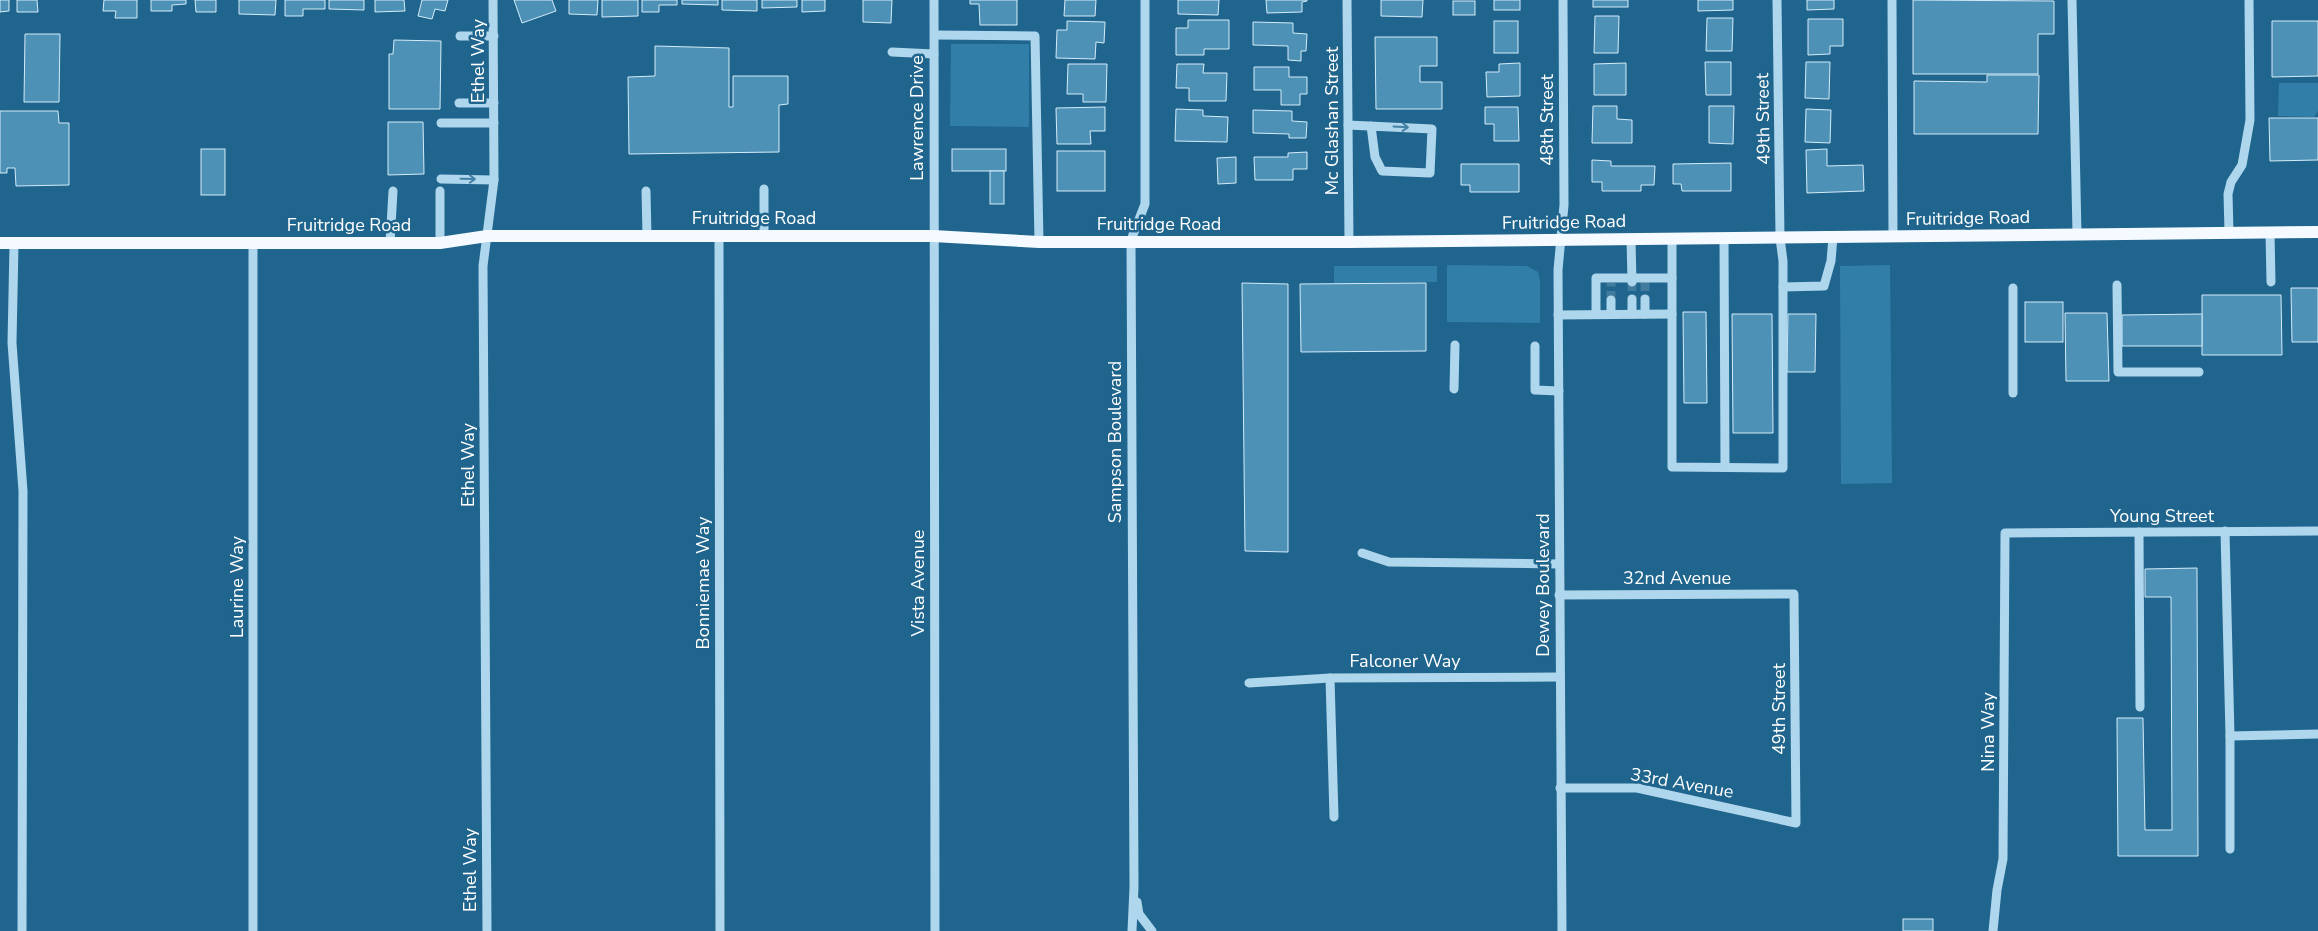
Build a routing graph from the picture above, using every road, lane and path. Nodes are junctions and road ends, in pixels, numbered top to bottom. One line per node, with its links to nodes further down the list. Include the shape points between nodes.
1 (493, 0): 12 (street, Ethel Way)
2 (934, 0): 10 (street, Lawrence Drive)
3 (1145, 0): 43 (street, Sampson Boulevard, via 1145,204)
4 (1348, 0): 19 (street, Mc Glashan Street)
5 (1563, 0): 41 (street, 48th Street, via 1564,205)
6 (1777, 0): 40 (street, 49th Street)
7 (1892, 0): 36 (street)
8 (2072, 0): 30 (street)
9 (2249, 0): 27 (street, via 2250,120 2242,165 2231,182 2228,194)
10 (934, 35): 14 (street, Lawrence Drive); 44 (street, via 1035,36)
11 (460, 36): 12 (street)
12 (494, 36): 16 (street, Ethel Way)
13 (892, 52): 14 (street)
14 (934, 54): 35 (street, Lawrence Drive)
15 (459, 103): 16 (street)
16 (494, 103): 18 (street, Ethel Way)
17 (441, 123): 18 (street)
18 (494, 123): 22 (street, Ethel Way)
19 (1348, 125): 20 (street); 45 (street, Mc Glashan Street)
20 (1371, 126): 20 (street, one-way to 20, via 1432,129 1430,173 1382,171 1376,157)
21 (441, 179): 22 (street, one-way to 22)
22 (494, 180): 31 (street, Ethel Way)
23 (764, 190): 34 (street)
24 (646, 191): 32 (street)
25 (393, 192): 48 (street)
26 (440, 192): 49 (street)
27 (2229, 232): 28 (main road, Fruitridge Road); 30 (main road, Fruitridge Road)
28 (2270, 232): 29 (main road, Fruitridge Road); 53 (street)
29 (2318, 232)
30 (2077, 234): 36 (main road, Fruitridge Road)
31 (487, 236): 32 (main road, Fruitridge Road); 49 (main road, Fruitridge Road); 94 (street, Ethel Way, via 484,266)
32 (647, 236): 33 (main road, Fruitridge Road)
33 (719, 236): 34 (main road, Fruitridge Road); 95 (street, Bonniemae Way)
34 (764, 236): 35 (main road, Fruitridge Road)
35 (933, 236): 44 (main road, Fruitridge Road); 96 (street, Vista Avenue)
36 (1893, 236): 37 (main road, Fruitridge Road)
37 (1833, 237): 40 (main road, Fruitridge Road); 55 (street, via 1824,286)
38 (1672, 238): 39 (main road, Fruitridge Road); 42 (main road, Fruitridge Road); 51 (street)
39 (1724, 238): 40 (main road, Fruitridge Road); 72 (street)
40 (1780, 238): 55 (street, 49th Street)
41 (1561, 239): 42 (main road, Fruitridge Road); 45 (main road, Fruitridge Road); 65 (street, Dewey Boulevard)
42 (1631, 239): 52 (street)
43 (1131, 240): 44 (main road, Fruitridge Road); 45 (main road, Fruitridge Road); 91 (street, Sampson Boulevard)
44 (1039, 242)
45 (1349, 242)
46 (0, 243): 50 (main road, Fruitridge Road)
47 (253, 243): 48 (main road, Fruitridge Road); 50 (main road, Fruitridge Road); 93 (street, Laurine Way)
48 (390, 243): 49 (main road, Fruitridge Road)
49 (440, 243)
50 (14, 244): 92 (street, via 12,343 23,491)
51 (1672, 278): 52 (street); 64 (street)
52 (1631, 280): 60 (street, via 1596,278)
53 (2271, 282)
54 (2117, 285): 68 (street, via 2118,372)
55 (1783, 287): 72 (street, 49th Street, via 1783,468)
56 (2012, 288): 71 (street)
57 (1632, 299): 62 (street)
58 (1645, 299): 63 (street)
59 (1611, 300): 61 (street)
60 (1596, 314): 61 (street); 65 (street)
61 (1611, 314): 62 (street)
62 (1632, 314): 63 (street)
63 (1645, 314): 64 (street)
64 (1672, 314): 72 (street, via 1672,467)
65 (1558, 315): 70 (street, Dewey Boulevard)
66 (1455, 345): 69 (street)
67 (1535, 346): 70 (street, via 1535,390)
68 (2199, 372)
69 (1454, 389)
70 (1558, 391): 78 (street, Dewey Boulevard)
71 (2013, 393)
72 (1725, 467)
73 (2225, 531): 74 (street, Young Street); 75 (street, Young Street); 86 (street)
74 (2318, 531)
75 (2139, 532): 76 (street, Young Street); 84 (street)
76 (2005, 533): 100 (street, Nina Way, via 2003,859)
77 (1362, 553): 78 (street, via 1389,562)
78 (1559, 564): 80 (street, Dewey Boulevard)
79 (1794, 594): 80 (street, 32nd Avenue); 89 (street, 49th Street)
80 (1559, 595): 81 (street, Dewey Boulevard)
81 (1560, 677): 82 (street, Falconer Way); 87 (street, Dewey Boulevard)
82 (1330, 678): 83 (street); 88 (street, Falconer Way)
83 (1249, 683)
84 (2140, 707)
85 (2318, 734): 86 (street)
86 (2230, 736): 90 (street)
87 (1560, 788): 89 (street, 33rd Avenue, via 1637,788); 99 (street, Dewey Boulevard)
88 (1334, 817)
89 (1796, 823)
90 (2230, 849)
91 (1134, 887): 97 (street, Sampson Boulevard); 98 (street, Sampson Boulevard, via 1139,914)
92 (22, 931)
93 (253, 931)
94 (487, 931)
95 (720, 931)
96 (935, 931)
97 (1132, 931)
98 (1152, 931)
99 (1562, 931)
100 (1993, 931)

